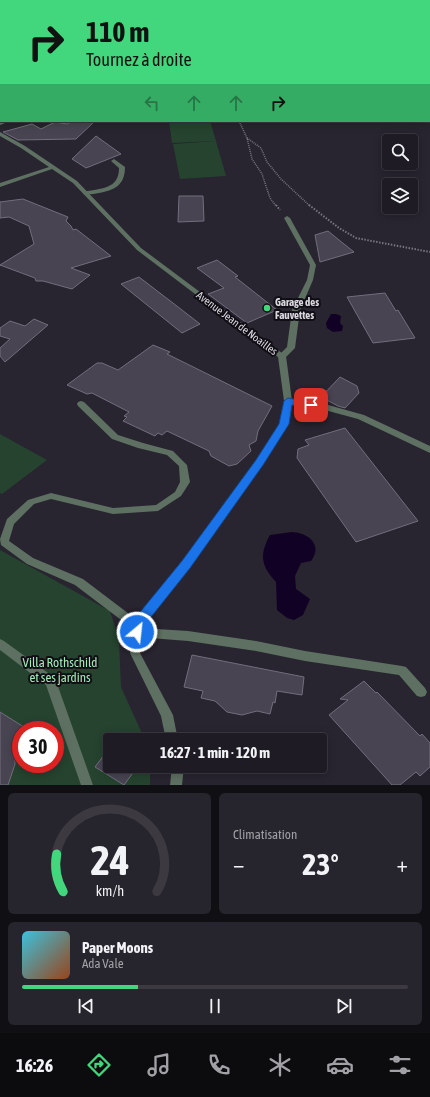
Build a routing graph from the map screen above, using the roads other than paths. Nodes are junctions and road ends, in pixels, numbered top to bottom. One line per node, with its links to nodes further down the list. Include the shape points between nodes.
1 (0, 134): 3 (street, Avenue Jean de Noailles)
2 (114, 161): 5 (street, via 122,167 123,176 120,182 108,189)
3 (53, 167): 4 (street); 5 (street, Avenue Jean de Noailles, via 75,182)
4 (0, 185)
5 (85, 193): 7 (street, Avenue Jean de Noailles, via 139,249)
6 (287, 218): 7 (street, via 313,265 310,280 296,310 291,348)
7 (282, 356): 8 (street, Avenue Jean de Noailles)
8 (288, 401): 10 (street, via 321,406 361,418); 11 (street, Avenue Jean de Noailles, via 284,424 259,463)
9 (81, 404): 11 (street, via 116,437 170,453 183,465 185,482 178,494 158,508 113,511 51,496 30,502 10,522 4,542 30,561 78,582)
10 (430, 450)
11 (137, 629): 13 (street, via 402,671); 14 (street, via 136,653 167,715)
12 (0, 644): 16 (street, via 51,682)
13 (421, 692)
14 (171, 733)
15 (177, 773): 17 (street)
16 (87, 785)
17 (176, 785)

